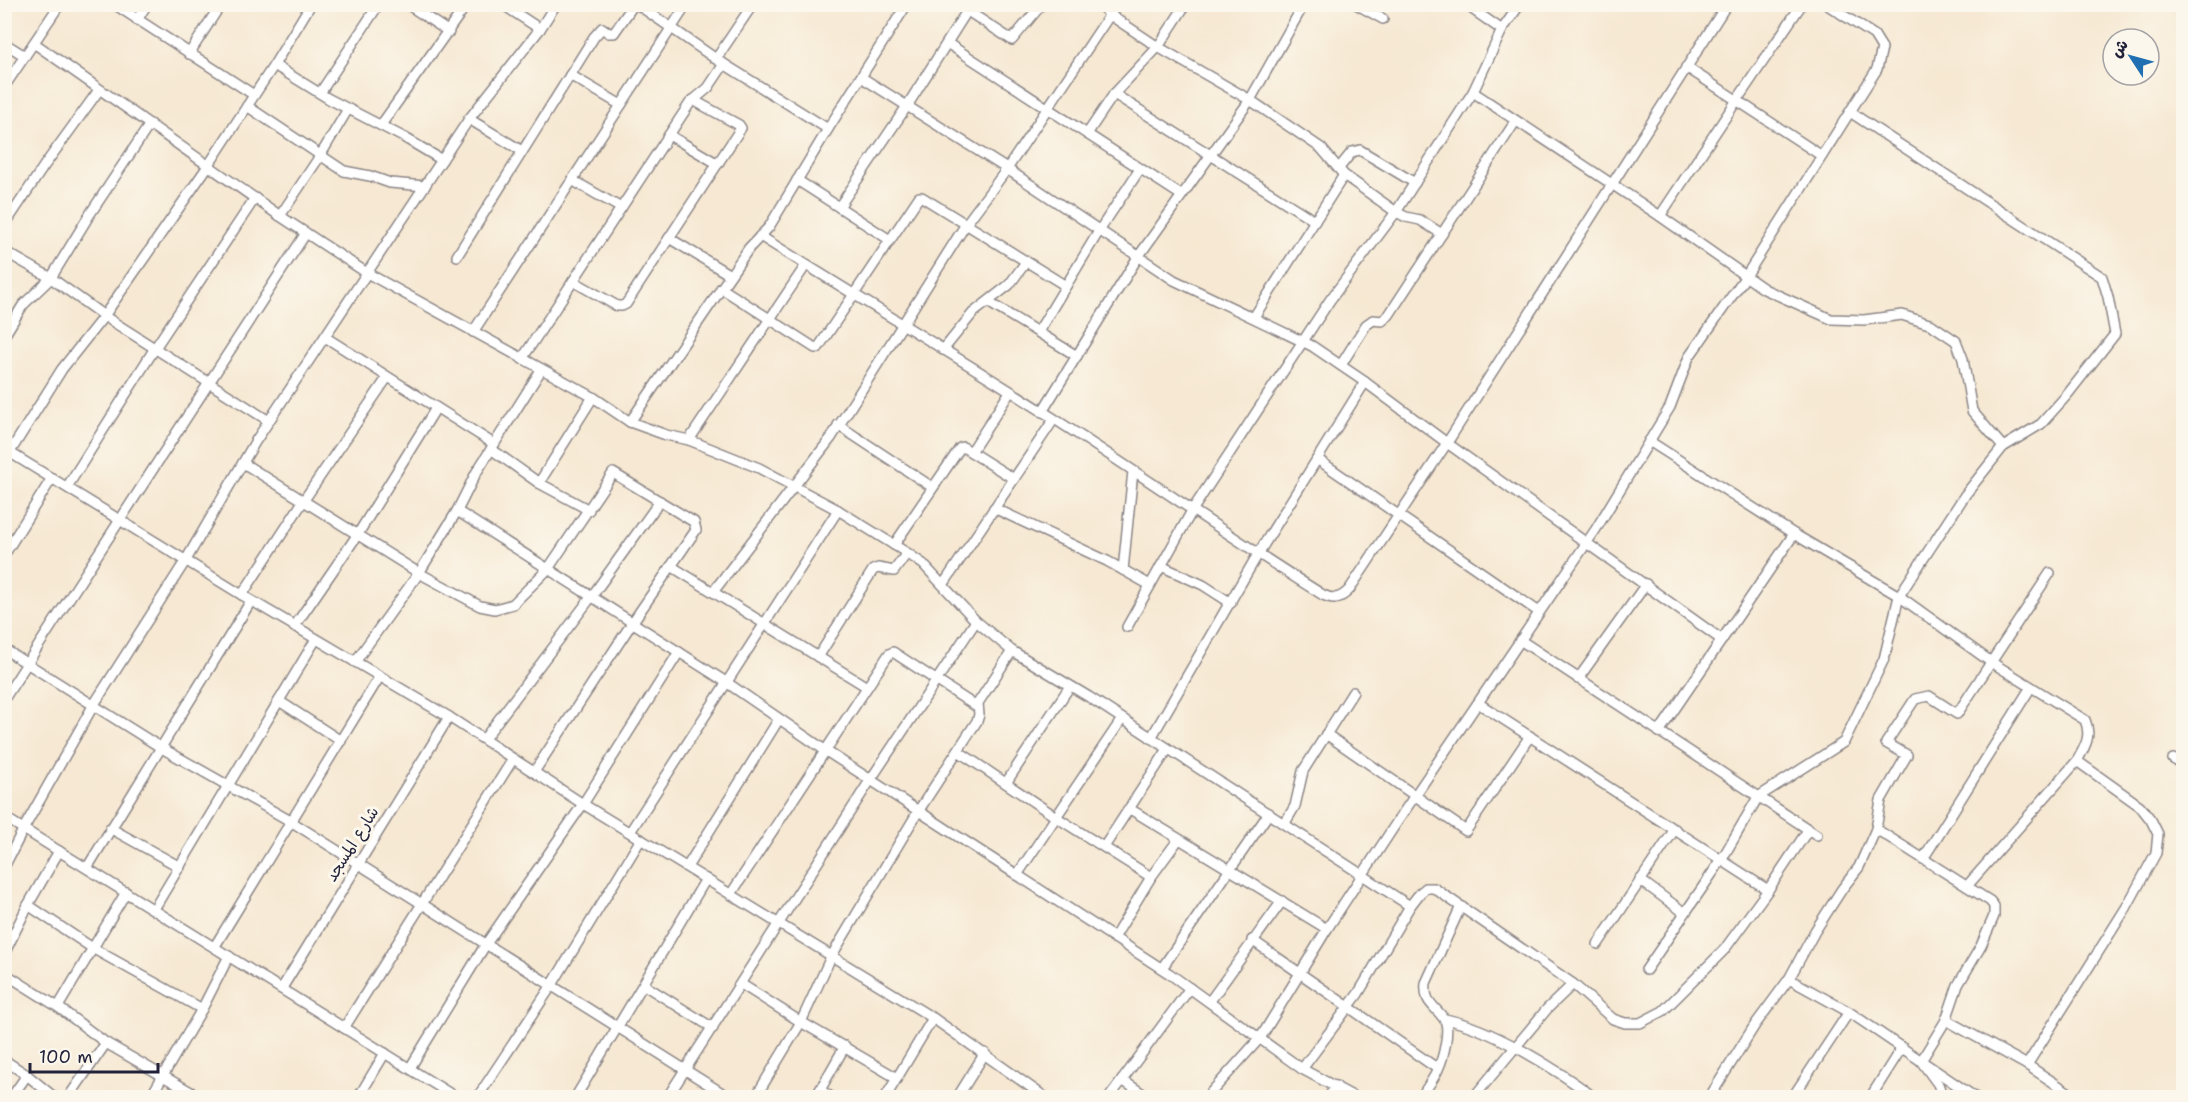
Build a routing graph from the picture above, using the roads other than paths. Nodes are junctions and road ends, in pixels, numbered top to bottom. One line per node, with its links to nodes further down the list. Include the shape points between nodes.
1 (60, 4): 37 (street)
2 (114, 4): 30 (street)
3 (147, 4): 30 (street)
4 (220, 4): 39 (street)
5 (311, 4): 42 (street)
6 (379, 4): 49 (street)
7 (406, 4): 34 (street)
8 (467, 4): 34 (street)
9 (502, 4): 32 (street)
10 (556, 4): 32 (street)
11 (636, 4): 31 (street); 44 (street, via 614,33 600,30)
12 (687, 4): 31 (street)
13 (753, 4): 41 (street)
14 (907, 4): 45 (street)
15 (957, 4): 27 (street)
16 (1042, 4): 27 (street, via 1012,40)
17 (1098, 4): 28 (street)
18 (1117, 4): 28 (street)
19 (1186, 4): 38 (street)
20 (1305, 4): 53 (street)
21 (1356, 4): 29 (street)
22 (1465, 4): 33 (street)
23 (1520, 4): 33 (street)
24 (1727, 4): 43 (street)
25 (1802, 4): 54 (street)
26 (1827, 4): 60 (street, via 1874,35 1882,48 1877,69)
27 (967, 11): 36 (street)
28 (1110, 15): 38 (street); 59 (street)
29 (1383, 19)
30 (137, 20): 39 (street)
31 (671, 28): 41 (street); 55 (street)
32 (540, 29): 61 (street)
33 (1502, 30): 48 (street)
34 (449, 32): 64 (street)
35 (4, 43): 40 (street)
36 (947, 43): 57 (street); 59 (street)
37 (34, 44): 40 (street); 47 (street)
38 (1158, 47): 50 (street); 53 (street)
39 (189, 54): 51 (street)
40 (25, 56): 46 (street)
41 (720, 61): 52 (street, via 708,88); 65 (street)
42 (274, 65): 49 (street); 51 (street)
43 (1686, 67): 54 (street); 81 (street)
44 (570, 75): 55 (street); 68 (street)
45 (861, 77): 57 (street); 65 (street)
46 (4, 87)
47 (99, 90): 63 (street); 92 (street)
48 (1473, 92): 62 (street); 80 (street)
49 (320, 93): 58 (street)
50 (1114, 94): 66 (street); 69 (street)
51 (254, 95): 56 (street)
52 (693, 100): 67 (street); 73 (street, via 741,127)
53 (1250, 100): 69 (street); 77 (street, via 1321,148)
54 (1737, 100): 71 (street); 89 (street)
55 (621, 105): 78 (street)
56 (247, 106): 70 (street); 74 (street)
57 (908, 106): 76 (street); 85 (street)
58 (348, 109): 64 (street); 70 (street)
59 (1047, 109): 66 (street); 76 (street)
60 (1850, 112): 71 (street); 143 (street, via 2102,277 2115,334 2041,424)
61 (469, 119): 68 (street); 72 (street)
62 (1515, 122): 81 (street); 95 (street)
63 (150, 124): 74 (street); 107 (street)
64 (381, 125): 72 (street)
65 (828, 129): 79 (street)
66 (1087, 134): 75 (street)
67 (669, 135): 73 (street); 86 (street)
68 (522, 151): 100 (street)
69 (1212, 154): 83 (street); 90 (street)
70 (320, 156): 82 (street, via 344,171 390,183); 88 (street)
71 (1822, 156): 106 (street)
72 (442, 160): 82 (street)
73 (718, 164): 97 (street)
74 (208, 166): 84 (street); 113 (street)
75 (1140, 169): 83 (street); 93 (street)
76 (1007, 170): 91 (street); 93 (street)
77 (1342, 171): 80 (street, via 1352,152 1360,150); 87 (street); 90 (street)
78 (572, 180): 86 (street); 117 (street)
79 (797, 180): 85 (street); 96 (street)
80 (1415, 183): 87 (street)
81 (1611, 184): 89 (street); 141 (street)
82 (425, 186): 104 (street)
83 (1181, 195): 101 (street)
84 (255, 198): 88 (street); 122 (street)
85 (839, 207): 98 (street)
86 (621, 208): 108 (street)
87 (1396, 212): 95 (street, via 1420,220); 121 (street)
88 (280, 216): 94 (street)
89 (1660, 216): 106 (street)
90 (1315, 221): 114 (street)
91 (966, 224): 98 (street, via 919,197); 102 (street); 116 (street)
92 (4, 226)
93 (1099, 231): 101 (street); 109 (street)
94 (306, 233): 104 (street); 130 (street)
95 (1442, 234): 126 (street, via 1385,320 1373,320 1366,325)
96 (760, 236): 103 (street); 105 (street)
97 (669, 238): 105 (street); 108 (street, via 622,306)
98 (890, 240): 111 (street)
99 (4, 251): 107 (street)
100 (457, 256)
101 (1138, 257): 114 (street, via 1188,288); 124 (street)
102 (1026, 262): 109 (street); 112 (street, via 1010,285)
103 (806, 266): 111 (street); 115 (street)
104 (367, 273): 117 (street); 120 (street)
105 (730, 275): 110 (street)
106 (1746, 276): 140 (street, via 1689,357 1670,407); 143 (street, via 1764,289 1831,319 1902,315 1932,324 1956,341 1972,411)
107 (51, 278): 113 (street); 119 (street, via 23,305)
108 (573, 281): 125 (street)
109 (1066, 286): 118 (street)
110 (720, 288): 115 (street); 137 (street)
111 (854, 296): 115 (street, via 818,348); 116 (street)
112 (988, 302): 118 (street); 123 (street, via 967,318)
113 (104, 315): 122 (street); 144 (street)
114 (1254, 317): 121 (street)
115 (770, 320): 139 (street)
116 (902, 324): 123 (street); 138 (street)
117 (473, 332): 125 (street)
118 (1038, 332): 124 (street)
119 (4, 336)
120 (325, 337): 128 (street); 136 (street)
121 (1303, 340): 126 (street); 158 (street)
122 (155, 348): 130 (street); 153 (street)
123 (942, 350): 131 (street)
124 (1077, 356): 134 (street)
125 (522, 359): 127 (street)
126 (1341, 365): 129 (street)
127 (542, 370): 132 (street); 142 (street)
128 (387, 378): 133 (street); 155 (street)
129 (1365, 382): 141 (street); 146 (street)
130 (210, 383): 136 (street); 163 (street)
131 (1010, 392): 134 (street); 145 (street)
132 (594, 397): 137 (street); 151 (street)
133 (436, 408): 142 (street); 164 (street)
134 (1042, 412): 135 (street)
135 (1054, 419): 148 (street); 150 (street)
136 (269, 421): 147 (street)
137 (630, 422): 139 (street)
138 (838, 425): 152 (street); 154 (street)
139 (689, 440): 152 (street)
140 (1649, 441): 165 (street); 166 (street)
141 (1447, 443): 162 (street); 166 (street)
142 (492, 446): 151 (street); 161 (street)
143 (2003, 447): 184 (street, via 1965,495)
144 (7, 450): 149 (street)
145 (971, 452): 150 (street); 154 (street, via 960,448)
146 (1317, 459): 162 (street); 169 (street)
147 (243, 463): 155 (street); 171 (street)
148 (1133, 471): 158 (street); 175 (street)
149 (52, 478): 153 (street); 170 (street)
150 (1014, 479): 157 (street)
151 (539, 483): 159 (street)
152 (793, 485): 160 (street); 181 (street)
153 (67, 487): 163 (street)
154 (932, 488): 167 (street)
155 (304, 500): 164 (street); 182 (street)
156 (660, 501): 159 (street, via 613,473); 172 (street, via 696,527); 183 (street)
157 (994, 508): 175 (street); 179 (street)
158 (1193, 509): 169 (street); 173 (street)
159 (589, 510): 174 (street)
160 (838, 510): 167 (street); 190 (street)
161 (457, 511): 174 (street); 176 (street)
162 (1399, 515): 169 (street, via 1349,590 1333,599); 187 (street)
163 (122, 520): 171 (street); 202 (street)
164 (358, 534): 176 (street); 191 (street)
165 (1794, 534): 184 (street); 195 (street)
166 (1587, 542): 178 (street); 187 (street)
167 (894, 544): 168 (street)
168 (907, 553): 179 (street); 199 (street, via 894,571 873,570)
169 (1258, 554): 186 (street)
170 (4, 555)
171 (186, 560): 182 (street); 214 (street)
172 (671, 566): 181 (street); 189 (street)
173 (1161, 566): 180 (street); 186 (street)
174 (548, 569): 176 (street, via 513,604 495,609 480,606); 183 (street)
175 (1123, 570): 180 (street)
176 (419, 573): 200 (street)
177 (2050, 573): 201 (street)
178 (1646, 584): 195 (street); 204 (street)
179 (943, 585): 188 (street)
180 (1150, 585): 192 (street)
181 (713, 592): 190 (street)
182 (242, 596): 185 (street)
183 (592, 596): 189 (street); 223 (street)
184 (1899, 596): 201 (street); 238 (street, via 1884,659 1844,742)
185 (251, 601): 191 (street); 225 (street)
186 (1232, 603): 222 (street)
187 (1539, 612): 194 (street)
188 (976, 621): 197 (street); 205 (street)
189 (632, 623): 198 (street); 233 (street)
190 (764, 623): 199 (street); 206 (street)
191 (294, 627): 193 (street)
192 (1127, 627)
193 (316, 639): 200 (street); 212 (street)
194 (1520, 640): 204 (street); 213 (street)
195 (1722, 640): 219 (street)
196 (4, 649): 202 (street)
197 (1012, 651): 207 (street); 215 (street)
198 (679, 652): 206 (street); 239 (street)
199 (818, 657): 208 (street)
200 (355, 662): 203 (street)
201 (1991, 662): 209 (street); 250 (street, via 1957,714 1929,696 1915,699 1886,743 1907,756 1881,800)
202 (28, 664): 211 (street); 214 (street)
203 (380, 676): 216 (street); 224 (street)
204 (1578, 678): 219 (street)
205 (937, 680): 208 (street, via 893,652); 215 (street); 234 (street)
206 (726, 682): 217 (street); 252 (street)
207 (1070, 686): 218 (street); 235 (street)
208 (867, 687): 227 (street)
209 (2031, 687): 231 (street, via 2085,720 2088,742); 259 (street)
210 (1353, 692): 220 (street)
211 (4, 699)
212 (279, 701): 224 (street); 236 (street)
213 (1478, 703): 221 (street); 237 (street)
214 (93, 706): 225 (street); 247 (street)
215 (977, 707): 228 (street, via 979,717)
216 (449, 717): 223 (street); 260 (street, شارع المسجد)
217 (779, 719): 227 (street); 263 (street)
218 (1122, 719): 222 (street); 244 (street)
219 (1659, 732): 238 (street)
220 (1326, 734): 237 (street); 246 (street, via 1303,771 1295,806)
221 (1530, 736): 237 (street, via 1466,831); 249 (street)
222 (1151, 738): 226 (street)
223 (484, 739): 229 (street)
224 (341, 741): 245 (street)
225 (160, 747): 236 (street); 248 (street)
226 (1168, 749): 240 (street); 242 (street)
227 (826, 751): 234 (street); 274 (street)
228 (958, 751): 235 (street); 241 (street)
229 (513, 759): 233 (street); 277 (street)
230 (2173, 759): 232 (street)
231 (2078, 761): 271 (street); 326 (street, via 2139,806 2151,820 2158,834 2156,853)
232 (2184, 765)
233 (534, 772): 239 (street)
234 (871, 779): 241 (street); 282 (street)
235 (1006, 783): 244 (street)
236 (230, 785): 245 (street); 262 (street)
237 (1416, 794): 266 (street)
238 (1758, 797): 251 (street); 258 (street)
239 (584, 804): 252 (street); 287 (street)
240 (1130, 809): 255 (street); 256 (street)
241 (919, 810): 267 (street); 293 (street)
242 (1269, 813): 246 (street); 265 (street)
243 (4, 816): 247 (street)
244 (1056, 817): 256 (street); 267 (street)
245 (292, 822): 260 (street); 289 (street)
246 (1285, 823): 266 (street)
247 (24, 828): 257 (street); 261 (street)
248 (110, 828): 262 (street); 264 (street)
249 (1675, 829): 258 (street); 270 (street)
250 (1876, 829): 259 (street); 298 (street, via 1859,867 1815,931)
251 (1808, 830): 253 (street); 272 (street)
252 (630, 832): 254 (street)
253 (1817, 835)
254 (641, 839): 263 (street); 301 (street)
255 (1178, 840): 265 (street); 268 (street)
256 (1104, 847): 268 (street)
257 (59, 851): 264 (street); 276 (street)
258 (1722, 859): 272 (street); 281 (street)
259 (1923, 859): 271 (street)
260 (358, 864): 277 (street); 303 (street, شارع المسجد)
261 (4, 867)
262 (180, 867): 280 (street)
263 (687, 867): 269 (street)
264 (87, 868): 273 (street)
265 (1229, 870): 275 (street); 294 (street)
266 (1363, 874): 278 (street); 283 (street)
267 (1017, 875): 285 (street)
268 (1151, 877): 285 (street)
269 (706, 879): 274 (street); 302 (street)
270 (1640, 880): 281 (street); 288 (street)
271 (1967, 886): 312 (street, via 1990,901 1994,916 1958,985)
272 (1768, 890): 300 (street, via 1724,950 1663,1011 1640,1023 1613,1019)
273 (126, 892): 280 (street); 290 (street)
274 (731, 894): 282 (street)
275 (1282, 901): 283 (street); 286 (street)
276 (28, 905): 284 (street); 290 (street)
277 (422, 905): 287 (street); 315 (street)
278 (1410, 906): 279 (street, via 1426,888 1434,888); 306 (street)
279 (1461, 906): 300 (street); 311 (street, via 1426,983 1425,995)
280 (154, 909): 289 (street)
281 (1685, 913): 295 (street)
282 (778, 924): 293 (street); 299 (street)
283 (1327, 929): 297 (street)
284 (9, 935): 291 (street)
285 (1114, 938): 294 (street)
286 (1252, 940): 297 (street); 305 (street)
287 (486, 944): 301 (street); 327 (street)
288 (1598, 944)
289 (215, 946): 292 (street)
290 (94, 949): 307 (street); 308 (street)
291 (4, 954)
292 (229, 956): 303 (street); 308 (street)
293 (831, 957): 310 (street); 313 (street)
294 (1162, 968): 304 (street)
295 (1646, 970)
296 (4, 973): 307 (street)
297 (1301, 974): 306 (street); 317 (street)
298 (1789, 979): 309 (street); 361 (street)
299 (741, 984): 313 (street); 316 (street)
300 (1572, 984): 320 (street)
301 (552, 985): 314 (street); 345 (street)
302 (645, 985): 314 (street); 316 (street)
303 (282, 988): 315 (street)
304 (1190, 988): 305 (street); 334 (street)
305 (1210, 1001): 317 (street)
306 (1348, 1006): 329 (street); 330 (street)
307 (58, 1007): 318 (street)
308 (202, 1009): 332 (street)
309 (1849, 1012): 321 (street); 362 (street)
310 (933, 1018): 323 (street); 333 (street)
311 (1445, 1019): 320 (street, via 1461,1022); 330 (street, via 1447,1034)
312 (1946, 1020): 325 (street); 326 (street)
313 (801, 1022): 319 (street); 349 (street)
314 (619, 1027): 328 (street); 346 (street)
315 (344, 1028): 322 (street)
316 (713, 1028): 328 (street)
317 (1261, 1037): 329 (street); 355 (street)
318 (106, 1043): 332 (street); 340 (street)
319 (845, 1046): 333 (street); 336 (street)
320 (1515, 1047): 359 (street); 360 (street)
321 (1902, 1047): 325 (street); 363 (street)
322 (385, 1053): 327 (street); 343 (street)
323 (985, 1053): 337 (street); 352 (street)
324 (4, 1060): 331 (street)
325 (1921, 1061): 364 (street); 365 (street)
326 (2027, 1065): 366 (street)
327 (410, 1068): 344 (street)
328 (686, 1069): 347 (street); 348 (street)
329 (1302, 1069): 335 (street)
330 (1438, 1069): 358 (street)
331 (27, 1075): 338 (street); 339 (street)
332 (164, 1076): 341 (street); 342 (street)
333 (897, 1078): 351 (street)
334 (1122, 1080): 353 (street); 354 (street)
335 (1336, 1086): 356 (street); 357 (street)
336 (817, 1094): 350 (street)
337 (1043, 1097)
338 (11, 1098)
339 (56, 1098)
340 (68, 1098)
341 (150, 1098)
342 (201, 1098)
343 (358, 1098)
344 (457, 1098)
345 (477, 1098)
346 (575, 1098)
347 (667, 1098)
348 (730, 1098)
349 (755, 1098)
350 (833, 1098)
351 (885, 1098)
352 (957, 1098)
353 (1109, 1098)
354 (1149, 1098)
355 (1206, 1098)
356 (1328, 1098)
357 (1356, 1098)
358 (1421, 1098)
359 (1473, 1098)
360 (1595, 1098)
361 (1709, 1098)
362 (1792, 1098)
363 (1870, 1098)
364 (1943, 1098)
365 (1976, 1098)
366 (2077, 1098)

